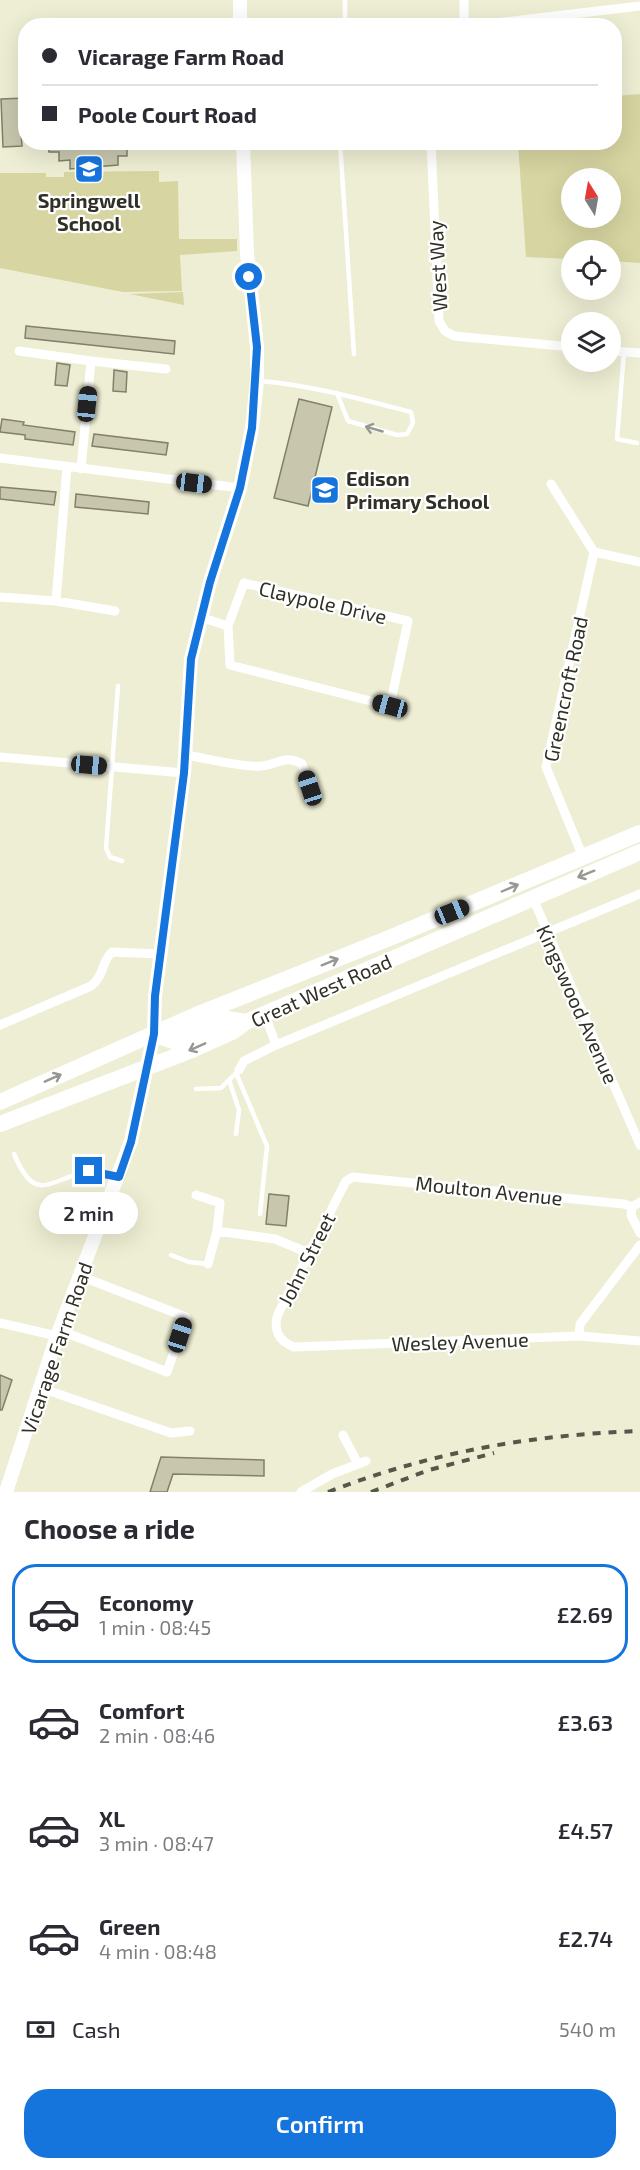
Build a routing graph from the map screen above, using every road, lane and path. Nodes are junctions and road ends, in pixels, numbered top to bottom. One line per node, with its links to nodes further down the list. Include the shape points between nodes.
1 (240, 0): 5 (street)
2 (345, 0): 6 (lane)
3 (464, 0): 7 (street)
4 (640, 6): 8 (street)
5 (240, 18)
6 (345, 18)
7 (464, 18)
8 (539, 18)
9 (243, 150): 20 (street, Vicarage Farm Road)
10 (341, 150): 17 (lane)
11 (431, 150): 12 (street, West Way, via 440,321 445,331 454,336)
12 (561, 346)
13 (19, 351): 18 (street)
14 (621, 352): 15 (street)
15 (624, 352): 16 (street); 22 (lane, via 617,440)
16 (640, 353)
17 (354, 354)
18 (92, 361): 19 (street); 25 (street)
19 (166, 369)
20 (257, 381): 21 (lane); 27 (street, Vicarage Farm Road)
21 (337, 393): 21 (lane, one-way to 21, via 411,412 413,423 406,434 398,435 348,421)
22 (637, 443)
23 (0, 458): 24 (street)
24 (67, 467): 25 (street); 31 (street)
25 (81, 469): 27 (street)
26 (550, 484): 28 (street)
27 (240, 488): 33 (street, Vicarage Farm Road)
28 (594, 552): 29 (street); 43 (street, Greencroft Road, via 546,767)
29 (640, 562)
30 (0, 597): 31 (street)
31 (56, 601): 32 (street)
32 (115, 611)
33 (200, 617): 34 (street); 36 (street, Vicarage Farm Road, via 191,659)
34 (228, 626): 34 (street, Claypole Drive, via 243,583 408,621 390,706 230,665)
35 (118, 686): 38 (lane)
36 (185, 755): 39 (street, Vicarage Farm Road); 40 (street, via 262,766 292,759 302,764)
37 (0, 758): 38 (street)
38 (111, 767): 39 (street); 44 (lane, via 106,848 110,857)
39 (184, 773): 48 (street, Vicarage Farm Road)
40 (310, 788)
41 (640, 833): 43 (highway, Great West Road)
42 (640, 852): 46 (highway, Great West Road, one-way to 46)
43 (583, 857): 52 (highway, Great West Road, one-way to 43)
44 (122, 861)
45 (640, 894): 47 (street)
46 (532, 897): 47 (street, Kingswood Avenue); 49 (highway, Great West Road)
47 (548, 934): 53 (street); 61 (street, Kingswood Avenue)
48 (160, 954): 51 (street, via 112,952 101,976 91,986); 52 (street, Vicarage Farm Road)
49 (265, 1015): 50 (highway, Great West Road); 53 (street)
50 (246, 1022): 52 (highway, via 227,1019 173,1041); 54 (highway, Great West Road, one-way to 54, via 232,1032)
51 (0, 1025)
52 (154, 1034): 54 (street, Vicarage Farm Road); 58 (highway, Great West Road, one-way to 52)
53 (276, 1045): 55 (street, via 244,1061)
54 (147, 1068): 59 (highway, Great West Road); 63 (street, Vicarage Farm Road)
55 (237, 1071): 56 (lane); 67 (lane, via 267,1146)
56 (229, 1080): 57 (lane, via 221,1088); 60 (lane, via 239,1110)
57 (196, 1089)
58 (0, 1102)
59 (0, 1124)
60 (236, 1134)
61 (640, 1145)
62 (14, 1154): 63 (lane, via 23,1175 40,1186 89,1171)
63 (119, 1177): 74 (street, Vicarage Farm Road)
64 (346, 1181): 66 (street, Moulton Avenue, via 359,1177); 71 (street, John Street)
65 (196, 1195): 68 (street, via 220,1203)
66 (636, 1205): 69 (street, Moulton Avenue, via 631,1215)
67 (260, 1214)
68 (217, 1231): 71 (street, via 275,1239); 73 (street)
69 (640, 1233)
70 (640, 1245): 77 (street, via 579,1324)
71 (310, 1254): 78 (street, John Street, via 278,1314 276,1328)
72 (171, 1255): 73 (lane)
73 (208, 1264)
74 (80, 1276): 76 (street, Vicarage Farm Road); 76 (street, via 186,1317 167,1372)
75 (0, 1323): 76 (street)
76 (58, 1333): 80 (street, Vicarage Farm Road)
77 (579, 1336): 78 (street, Wesley Avenue, via 302,1347 288,1345); 79 (street, Wesley Avenue)
78 (281, 1339)
79 (640, 1341)
80 (41, 1388): 81 (street, via 171,1433); 83 (street, Vicarage Farm Road)
81 (190, 1431)
82 (343, 1435): 84 (street, via 362,1462)
83 (6, 1492)
84 (302, 1492)

